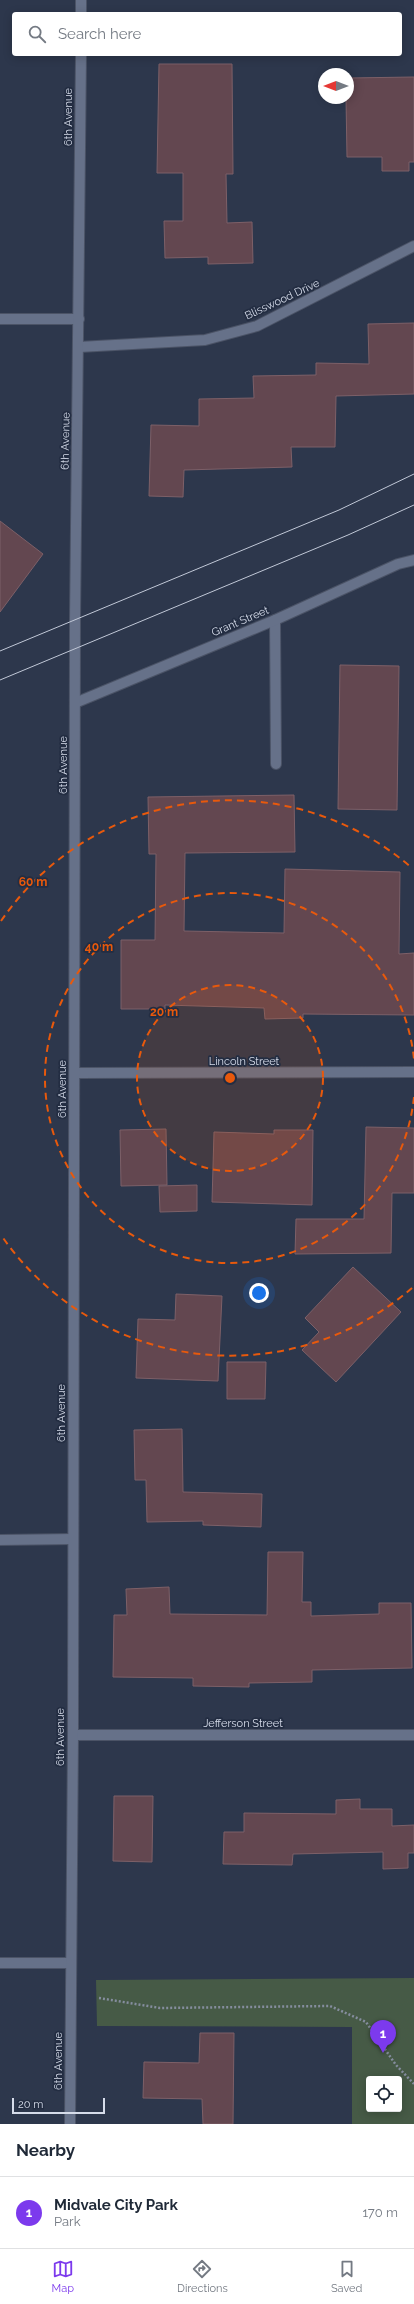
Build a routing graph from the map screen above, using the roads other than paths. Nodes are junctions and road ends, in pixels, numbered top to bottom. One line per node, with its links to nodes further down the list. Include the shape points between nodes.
1 (81, 0): 2 (street)
2 (81, 12)
3 (81, 56): 6 (street, 6th Avenue)
4 (414, 246): 7 (street, Blisswood Drive, via 257,326 205,340)
5 (0, 319): 6 (street)
6 (79, 319): 7 (street, 6th Avenue)
7 (79, 347): 10 (street, 6th Avenue)
8 (414, 560): 9 (street, Grant Street, via 398,564)
9 (275, 620): 10 (street, Grant Street); 11 (street)
10 (75, 703): 13 (street, 6th Avenue)
11 (276, 764)
12 (414, 1072): 13 (street, Lincoln Street)
13 (75, 1073): 14 (street, 6th Avenue)
14 (72, 1539): 15 (street); 16 (street, 6th Avenue)
15 (0, 1540)
16 (72, 1735): 17 (street, Jefferson Street); 19 (street, 6th Avenue)
17 (414, 1735)
18 (0, 1963): 19 (street)
19 (70, 1963): 20 (street, 6th Avenue)
20 (70, 2124)

